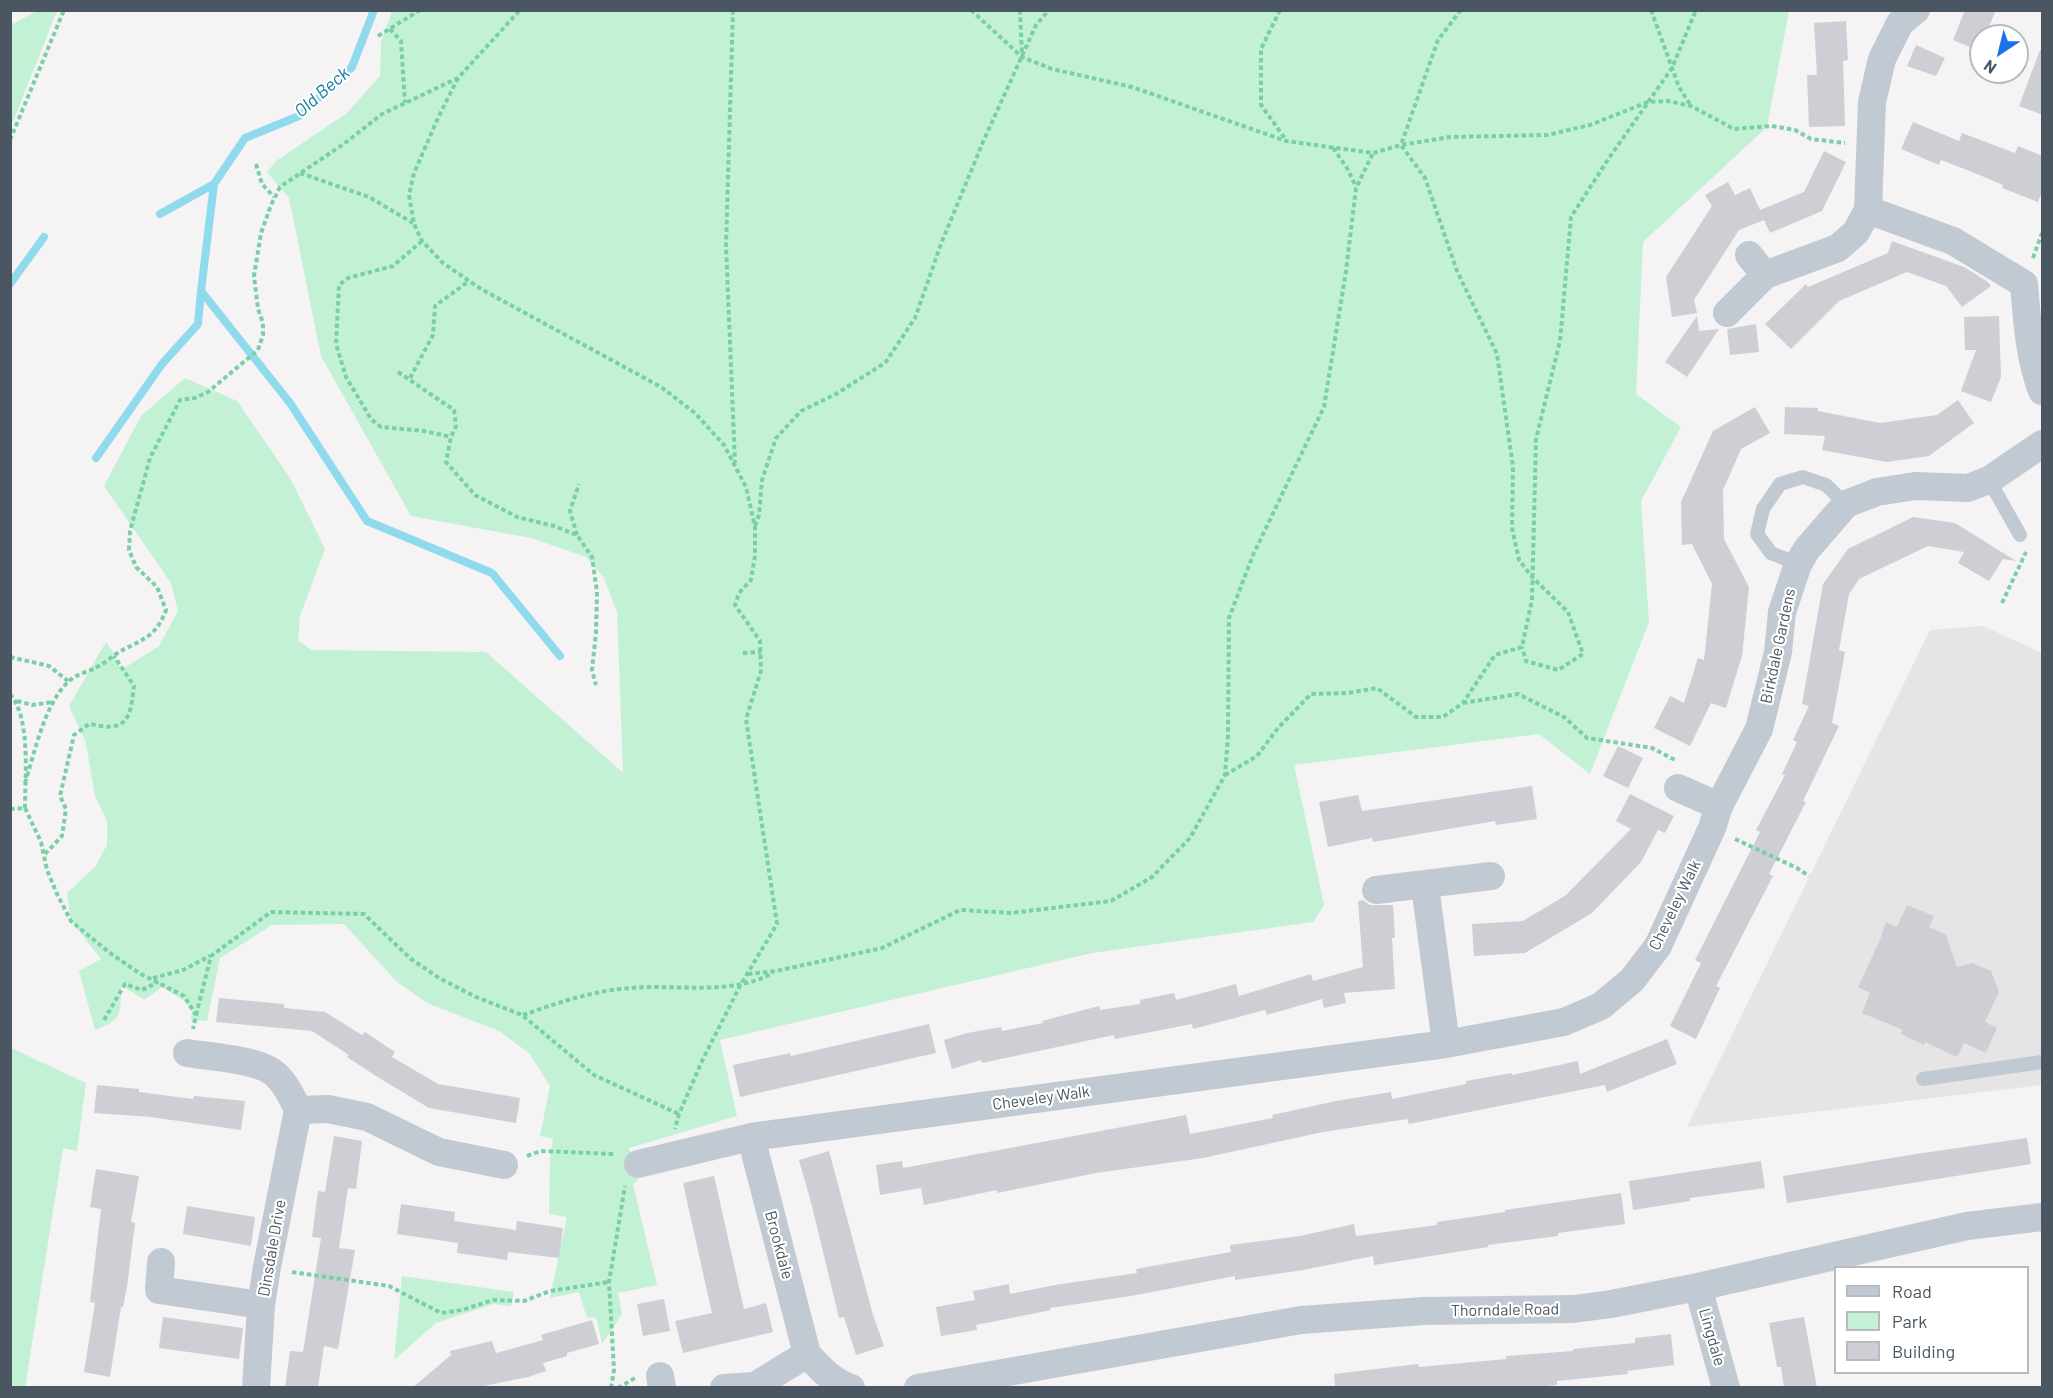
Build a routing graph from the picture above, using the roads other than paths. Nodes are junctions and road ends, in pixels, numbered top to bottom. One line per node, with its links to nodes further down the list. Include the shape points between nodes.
1 (1903, 15): 2 (street, via 1882,59 1872,102)
2 (1868, 210): 3 (street, via 1856,232 1838,248 1757,265); 4 (street, via 1953,241 2024,284 2028,332)
3 (1727, 313)
4 (2043, 391)
5 (2043, 444): 6 (street)
6 (1989, 480): 7 (street, via 1968,488 1915,486); 8 (lane)
7 (1846, 504): 9 (street, Birkdale Gardens); 9 (lane, via 1826,485 1803,477 1780,483 1762,509 1756,534 1771,553)
8 (2020, 535)
9 (1798, 564): 10 (street, Birkdale Gardens, via 1782,612 1778,652)
10 (1759, 729): 12 (street, Cheveley Walk)
11 (1678, 788): 12 (street)
12 (1716, 817): 16 (street, Cheveley Walk, via 1658,946 1632,980 1601,1006 1564,1022)
13 (1491, 876): 14 (street)
14 (1425, 885): 15 (street); 16 (street)
15 (1376, 890)
16 (1446, 1044): 21 (street, Cheveley Walk)
17 (187, 1053): 20 (street, via 256,1065 274,1073 288,1089)
18 (2043, 1062): 19 (lane)
19 (1923, 1079)
20 (298, 1110): 23 (street, via 328,1109 367,1117 439,1152); 27 (street, Dinsdale Drive)
21 (751, 1137): 22 (street, Cheveley Walk); 28 (street, Brookdale)
22 (638, 1164)
23 (504, 1165)
24 (2043, 1217): 26 (street, Thorndale Road, via 1967,1226)
25 (161, 1262): 27 (street, via 159,1290)
26 (1698, 1287): 29 (street, Thorndale Road, via 1574,1309 1424,1311 1301,1320); 34 (street, Lingdale)
27 (261, 1305): 30 (street, Dinsdale Drive)
28 (807, 1354): 31 (street, via 755,1386); 32 (street, via 823,1372)
29 (973, 1383): 33 (street)
30 (255, 1388)
31 (724, 1388)
32 (851, 1388)
33 (918, 1388)
34 (1726, 1388)

